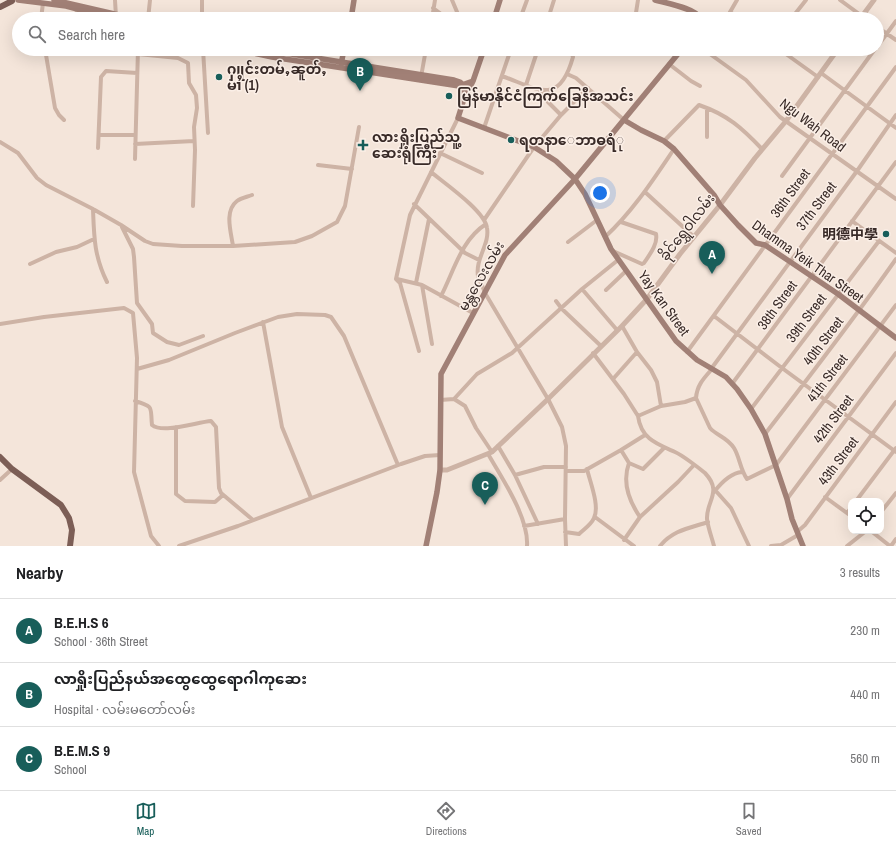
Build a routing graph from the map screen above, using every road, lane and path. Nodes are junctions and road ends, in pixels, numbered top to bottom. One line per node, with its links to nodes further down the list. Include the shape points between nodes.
1 (14, 0): 18 (main road); 19 (main road)
2 (54, 0): 24 (main road)
3 (115, 0): 25 (street)
4 (150, 0): 26 (street)
5 (202, 0): 27 (street)
6 (354, 0): 28 (main road)
7 (435, 0): 20 (street)
8 (452, 0): 31 (street)
9 (500, 0): 32 (main road)
10 (527, 0): 33 (street)
11 (554, 0): 34 (street)
12 (638, 0): 35 (street)
13 (655, 0): 36 (main road)
14 (738, 0): 37 (street)
15 (806, 0): 38 (street)
16 (840, 0): 39 (street)
17 (874, 0): 40 (street)
18 (43, 3): 21 (main road); 22 (street)
19 (1, 6)
20 (434, 8): 29 (street); 30 (street)
21 (78, 10): 23 (main road)
22 (42, 12)
23 (89, 12)
24 (97, 12)
25 (115, 12)
26 (149, 12)
27 (202, 12)
28 (352, 12)
29 (433, 12)
30 (439, 12)
31 (457, 12)
32 (496, 12)
33 (523, 12)
34 (550, 12)
35 (636, 12)
36 (693, 12)
37 (730, 12)
38 (797, 12)
39 (855, 12)
40 (867, 12)
41 (896, 21): 43 (street)
42 (884, 32): 43 (street)
43 (887, 34): 44 (street); 45 (street)
44 (884, 38)
45 (896, 40)
46 (46, 56): 85 (street, via 54,108)
47 (138, 56): 67 (street)
48 (158, 56): 99 (street, via 178,58 188,63 189,83 196,95 197,108)
49 (203, 56): 92 (street)
50 (285, 56): 63 (main road)
51 (288, 56): 63 (main road)
52 (343, 56): 65 (main road)
53 (425, 56): 70 (street)
54 (482, 56): 72 (main road)
55 (508, 56): 71 (street)
56 (536, 56): 74 (street)
57 (573, 56): 68 (street)
58 (676, 56): 64 (main road, မန္တလေးလမ်း)
59 (713, 56): 87 (street, Ngu Wah Road, via 746,80)
60 (790, 56): 69 (street)
61 (833, 56): 69 (street, ခိုင်ရွှေဝါလမ်း)
62 (870, 56): 77 (street)
63 (292, 57): 65 (main road)
64 (669, 64): 75 (street); 86 (main road, မန္တလေးလမ်း)
65 (341, 65): 70 (main road)
66 (896, 67): 80 (street, 36th Street)
67 (137, 73): 93 (street, via 106,71 101,77); 94 (street)
68 (567, 74): 76 (street); 78 (street, via 552,90)
69 (819, 75): 77 (street); 87 (street, ခိုင်ရွှေဝါလမ်း)
70 (421, 76): 73 (main road, via 454,80)
71 (502, 76): 74 (street); 90 (street)
72 (473, 81): 73 (main road); 79 (main road)
73 (464, 85): 79 (main road)
74 (526, 85): 78 (street)
75 (700, 86)
76 (588, 88): 82 (street); 86 (street)
77 (844, 90): 80 (street); 96 (street)
78 (540, 91): 82 (street)
79 (464, 99): 84 (main road)
80 (867, 107): 88 (street); 106 (street, 36th Street)
81 (707, 108): 95 (street); 97 (street, via 697,106); 104 (street, via 743,129)
82 (562, 115): 101 (street)
83 (896, 115): 88 (street, 37th Street)
84 (458, 118): 90 (main road, Yay Kan Street); 105 (street)
85 (64, 120)
86 (624, 120): 97 (main road, Dhamma Yeik Thar Street); 115 (main road, မန္တလေးလမ်း)
87 (786, 121): 96 (street, Ngu Wah Road); 104 (street, ခိုင်ရွှေဝါလမ်း)
88 (889, 124): 91 (street); 111 (street, 37th Street)
89 (359, 127): 110 (street)
90 (484, 128): 101 (main road, Yay Kan Street)
91 (896, 128)
92 (208, 133)
93 (99, 135): 94 (street); 102 (street)
94 (135, 135): 100 (street)
95 (707, 137)
96 (810, 138): 106 (street, Ngu Wah Road); 114 (street)
97 (664, 141): 103 (main road, Dhamma Yeik Thar Street)
98 (0, 142): 123 (street, via 18,153 37,178 46,185)
99 (194, 142): 100 (street); 122 (street)
100 (135, 144): 107 (street)
101 (534, 147): 115 (main road, Yay Kan Street); 127 (street)
102 (98, 148)
103 (674, 149): 117 (street); 121 (main road, Dhamma Yeik Thar Street)
104 (762, 149): 121 (street, ခိုင်ရွှေဝါလမ်း)
105 (440, 153): 112 (street); 113 (street)
106 (832, 154): 111 (street, Ngu Wah Road); 135 (street, 36th Street)
107 (135, 160)
108 (896, 162): 116 (street, 38th Street)
109 (318, 165): 110 (street)
110 (352, 169): 136 (street, via 345,206 337,222 295,242)
111 (857, 171): 116 (street, Ngu Wah Road); 143 (street, 37th Street)
112 (431, 172): 120 (street); 127 (street, via 463,198)
113 (482, 173)
114 (782, 176)
115 (575, 179): 125 (main road, Yay Kan Street); 153 (main road, မန္တလေးလမ်း, via 510,247)
116 (878, 186): 119 (street, Ngu Wah Road); 126 (street, 38th Street)
117 (645, 192): 128 (street); 131 (street)
118 (252, 196): 136 (street, via 238,200 231,209 229,218)
119 (896, 199)
120 (414, 204): 124 (street); 147 (street)
121 (720, 205): 131 (street, ခိုင်ရွှေဝါလမ်း); 135 (main road, Dhamma Yeik Thar Street, via 748,236 756,243)
122 (193, 206)
123 (93, 208): 129 (street); 132 (street)
124 (429, 219): 138 (street); 149 (street)
125 (597, 220): 130 (main road, Yay Kan Street); 134 (street)
126 (852, 221): 133 (street); 146 (street, 38th Street)
127 (485, 222): 138 (street); 141 (street, via 488,229)
128 (621, 222): 130 (street); 137 (street, via 656,234 655,246 642,264)
129 (121, 225): 136 (street, via 153,244); 169 (street, via 133,249 137,303 152,324 153,333 167,342 179,345)
130 (605, 237): 137 (main road, Yay Kan Street)
131 (694, 237): 156 (street, ခိုင်ရွှေဝါလမ်း)
132 (94, 239): 144 (street); 148 (street, via 99,266)
133 (879, 241): 139 (street); 154 (street, 39th Street)
134 (568, 242)
135 (765, 245): 143 (main road, Dhamma Yeik Thar Street); 162 (street, 36th Street)
136 (233, 246)
137 (611, 250): 142 (main road, Yay Kan Street)
138 (462, 251): 141 (street); 155 (street)
139 (896, 253)
140 (896, 259): 160 (street, 40th Street)
141 (479, 260): 153 (street, via 478,275)
142 (618, 260): 145 (main road, Yay Kan Street); 151 (street)
143 (789, 261): 146 (main road, Dhamma Yeik Thar Street); 168 (street, 37th Street)
144 (30, 264)
145 (626, 271): 152 (street); 156 (main road, Yay Kan Street)
146 (812, 276): 154 (main road, Dhamma Yeik Thar Street); 174 (street, 38th Street)
147 (396, 279): 149 (street); 175 (street, via 400,283)
148 (107, 282)
149 (416, 283): 150 (street)
150 (422, 285): 155 (street); 171 (street)
151 (582, 289): 159 (street); 167 (street)
152 (606, 290)
153 (485, 293): 161 (main road, မန္တလေးလမ်း); 173 (street)
154 (838, 294): 160 (main road, Dhamma Yeik Thar Street); 180 (street, 39th Street)
155 (441, 296): 161 (street)
156 (647, 298): 165 (street, ခိုင်ရွှေဝါလမ်း); 177 (main road, Yay Kan Street, via 676,342)
157 (556, 301): 159 (street)
158 (896, 305): 166 (street, 41th Street)
159 (562, 309): 172 (street); 173 (street)
160 (859, 311): 166 (main road, Dhamma Yeik Thar Street); 185 (street, 40th Street)
161 (473, 313): 190 (main road, မန္တလေးလမ်း, via 441,374)
162 (714, 316): 168 (street); 177 (street, 36th Street)
163 (263, 322): 181 (street, via 169,360); 209 (street, via 297,314 331,317 344,336); 223 (street, via 282,427)
164 (0, 324): 181 (street, via 128,309 133,313)
165 (622, 326): 167 (street, ခိုင်ရွှေဝါလမ်း); 176 (street)
166 (880, 328): 170 (main road, Dhamma Yeik Thar Street); 189 (street, 41th Street)
167 (618, 330): 172 (street, ခိုင်ရွှေဝါလမ်း)
168 (736, 333): 174 (street); 182 (street, 37th Street)
169 (203, 336)
170 (896, 338)
171 (432, 344)
172 (601, 346): 178 (street, ခိုင်ရွှေဝါလမ်း)
173 (518, 348): 187 (street, via 487,366); 188 (street)
174 (758, 350): 180 (street); 184 (street, 38th Street)
175 (419, 351)
176 (637, 352): 183 (street); 193 (street, via 657,382)
177 (687, 352): 182 (main road, Yay Kan Street)
178 (593, 353): 183 (street); 188 (street, ခိုင်ရွှေဝါလမ်း)
179 (896, 353): 196 (street, 42th Street)
180 (782, 368): 185 (street); 194 (street, 39th Street)
181 (137, 369): 191 (street)
182 (711, 369): 184 (main road, Yay Kan Street, via 726,377); 186 (street, 37th Street, via 702,381)
183 (613, 379): 195 (street)
184 (732, 384): 194 (main road, Yay Kan Street)
185 (804, 384): 189 (street); 198 (street, 40th Street)
186 (696, 398): 193 (street); 216 (street, via 710,428 733,446)
187 (454, 399): 190 (street); 205 (street, via 464,406)
188 (548, 399): 201 (street, ခိုင်ရွှေဝါလမ်း); 213 (street, via 562,427 566,446)
189 (824, 399): 196 (street); 211 (street, 41th Street)
190 (440, 400): 206 (main road, မန္တလေးလမ်း)
191 (135, 401): 197 (street, via 150,407 152,425 156,428); 242 (street, via 134,472 151,536)
192 (896, 402): 200 (street, 43th Street)
193 (661, 406): 195 (street)
194 (751, 409): 198 (main road, Yay Kan Street)
195 (638, 416): 199 (street)
196 (848, 417): 200 (street); 225 (street, 42th Street)
197 (176, 427): 221 (street, via 211,421 216,427 219,488); 221 (street, via 176,494 185,501 215,502)
198 (765, 434): 211 (main road, Yay Kan Street)
199 (645, 435): 202 (street); 203 (street)
200 (872, 435): 204 (street); 222 (street, 43th Street)
201 (498, 446): 205 (street, ခိုင်ရွှေဝါလမ်း); 217 (street)
202 (664, 448): 208 (street, via 643,469); 210 (street)
203 (621, 450): 208 (street); 214 (street)
204 (895, 450): 224 (street)
205 (490, 453): 215 (street, ခိုင်ရွှေဝါလမ်း, via 447,470); 234 (street, via 517,505)
206 (440, 455): 209 (street, via 425,456); 215 (main road, မန္တလေးလမ်း)
207 (0, 457): 212 (main road)
208 (628, 463): 229 (street, via 627,491)
209 (398, 465): 223 (street)
210 (694, 465): 219 (street, via 705,474); 229 (street)
211 (776, 465): 216 (street, via 747,479); 225 (main road, Yay Kan Street)
212 (12, 469): 218 (street); 241 (main road, via 61,505 69,518 72,530)
213 (566, 469): 214 (street); 217 (street, via 544,467); 230 (street)
214 (587, 469): 228 (street, via 596,505)
215 (440, 470): 244 (main road, မန္တလေးလမ်း)
216 (742, 472): 219 (street, via 735,472)
217 (515, 475): 233 (street)
218 (0, 480)
219 (715, 491): 232 (street); 250 (street, via 731,508)
220 (896, 493): 226 (street)
221 (223, 495): 231 (street)
222 (825, 497): 227 (street); 236 (street, 43th Street)
223 (311, 498): 231 (street)
224 (858, 498)
225 (787, 499): 236 (main road, Yay Kan Street)
226 (884, 508)
227 (848, 514)
228 (595, 517): 235 (street, via 579,534); 240 (street)
229 (640, 517): 240 (street)
230 (565, 519): 233 (street); 235 (street)
231 (254, 520): 243 (street)
232 (708, 522): 248 (street, via 679,531 666,538); 249 (street)
233 (538, 524): 234 (street)
234 (524, 526): 245 (street)
235 (565, 532): 246 (street)
236 (798, 534): 251 (street, 43th Street, via 781,545); 252 (main road, Yay Kan Street)
237 (862, 534): 253 (street)
238 (875, 534): 254 (street)
239 (896, 539): 254 (street)
240 (624, 540): 247 (street)
241 (70, 546)
242 (159, 546)
243 (179, 546)
244 (426, 546)
245 (527, 546)
246 (566, 546)
247 (634, 546)
248 (660, 546)
249 (714, 546)
250 (749, 546)
251 (771, 546)
252 (803, 546)
253 (847, 546)
254 (891, 546)

